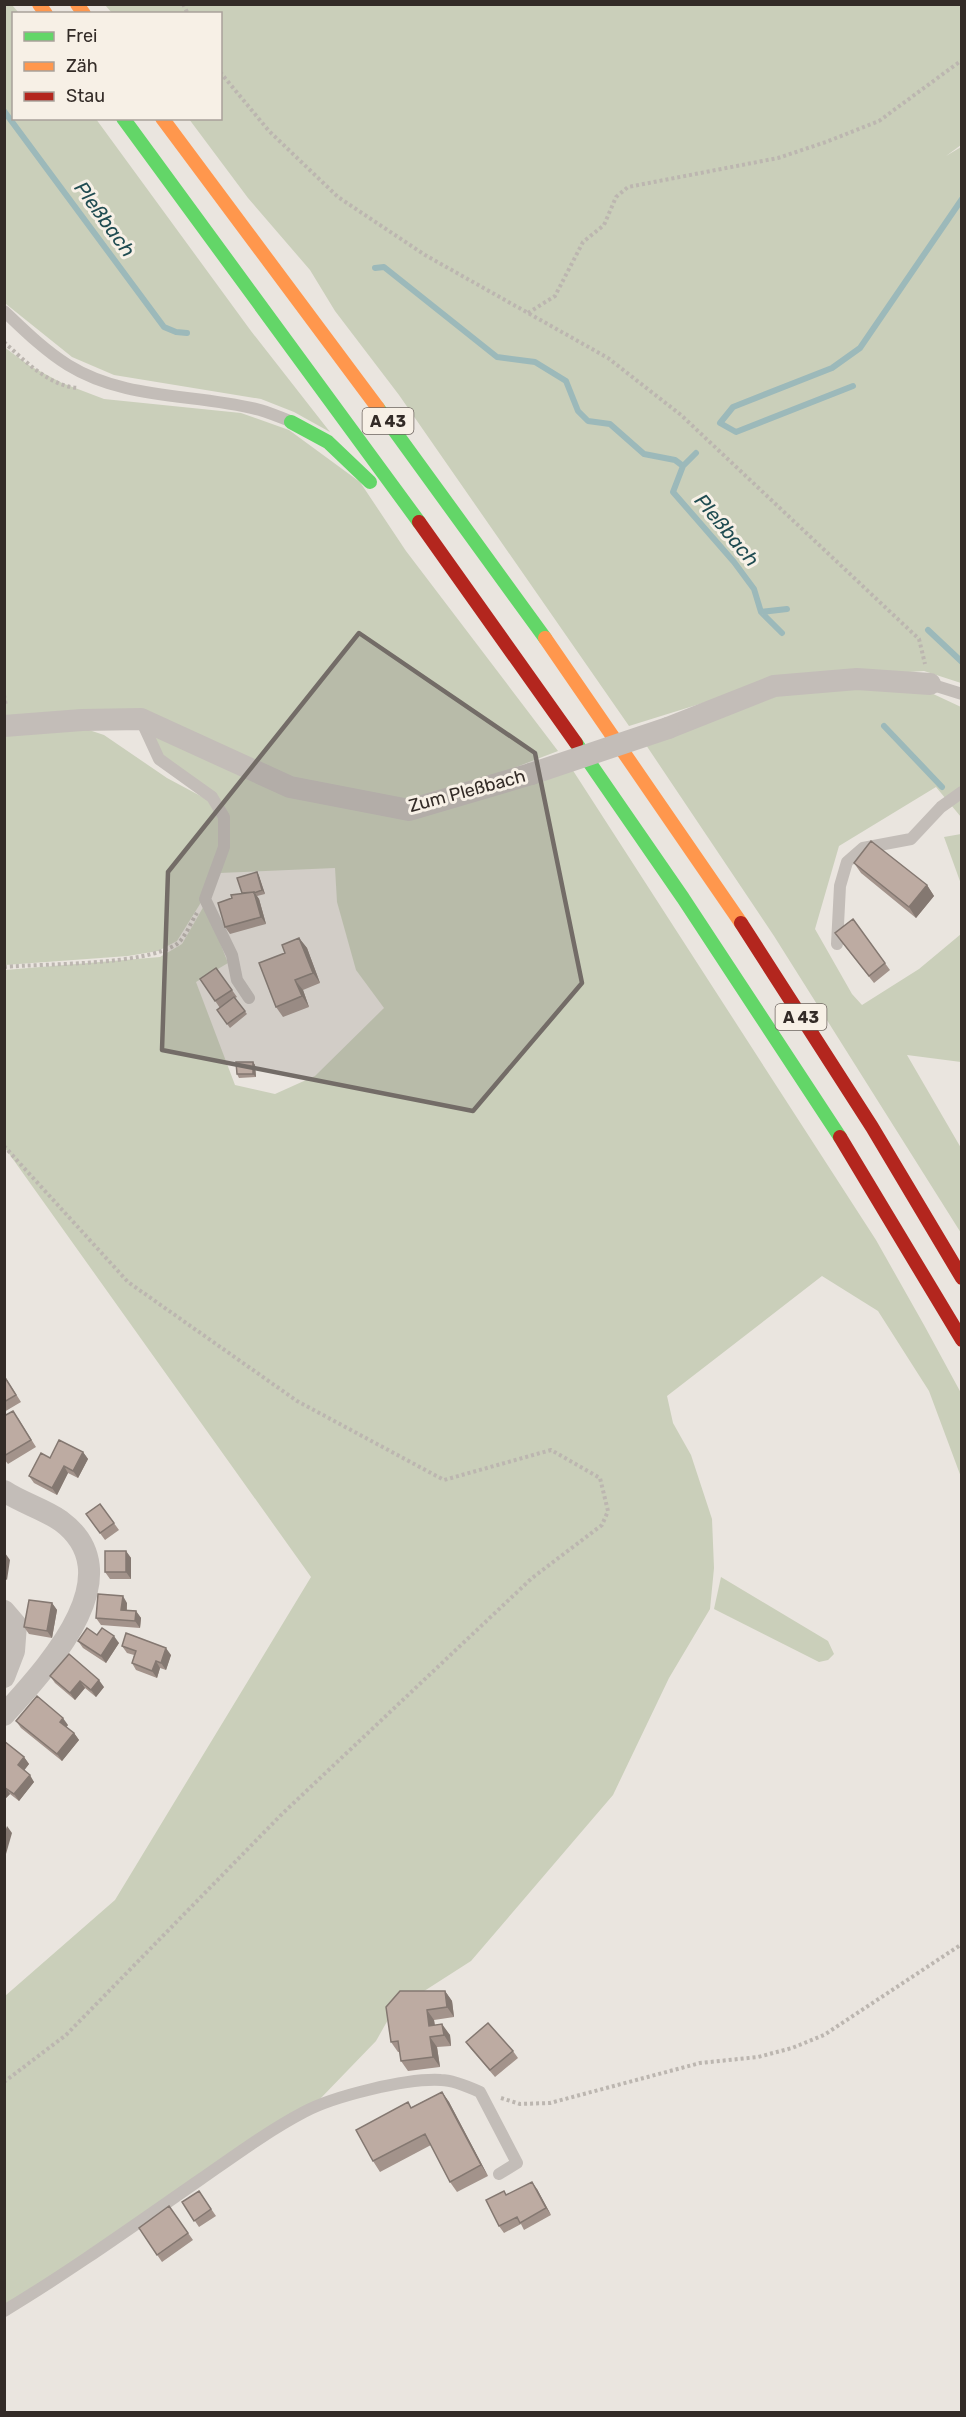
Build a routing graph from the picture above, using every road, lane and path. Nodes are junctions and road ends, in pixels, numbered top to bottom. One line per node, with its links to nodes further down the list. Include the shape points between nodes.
1 (962, 60): 6 (path, via 879,121 826,142 778,158 628,187 616,197 604,225 583,242 555,296)
2 (222, 74): 6 (path, via 269,131 338,196 425,255)
3 (124, 120): 8 (highway, A 43)
4 (163, 120): 20 (highway, A 43, via 398,435 632,763 804,1022)
5 (4, 311): 7 (lane, via 30,337 68,365 111,384 260,410)
6 (528, 313): 9 (path, via 608,358 701,432)
7 (291, 422): 8 (highway, via 328,442 356,466)
8 (481, 606): 21 (highway, A 43, via 735,974 841,1139)
9 (919, 639)
10 (930, 684): 11 (lane); 12 (street, Zum Pleßbach, bridge, via 856,679 774,686 668,728 409,810 290,787)
11 (962, 694)
12 (141, 719): 13 (street, Zum Pleßbach); 15 (lane, via 159,759 212,797 224,817 224,847)
13 (4, 726)
14 (962, 792): 16 (lane, via 941,807 912,838 863,848 847,862 840,886)
15 (205, 900): 17 (path, via 179,942 156,954); 18 (lane, via 232,955 237,980)
16 (837, 944)
17 (4, 967)
18 (249, 998)
19 (4, 1146): 27 (path, via 128,1282 297,1401 444,1480 551,1450 600,1478 608,1511 602,1525 532,1578 282,1814 66,2035)
20 (962, 1278)
21 (962, 1340)
22 (4, 1491): 25 (street, via 62,1521 85,1547 88,1584 73,1631)
23 (4, 1611): 24 (street, via 15,1625 14,1651)
24 (4, 1677)
25 (4, 1715)
26 (962, 1944): 28 (path, via 824,2035 776,2054 700,2063 550,2103 520,2104)
27 (4, 2082)
28 (480, 2092): 29 (lane, via 517,2163); 30 (lane, via 442,2080 431,2081 389,2086 304,2112)
29 (499, 2175)
30 (4, 2311)

